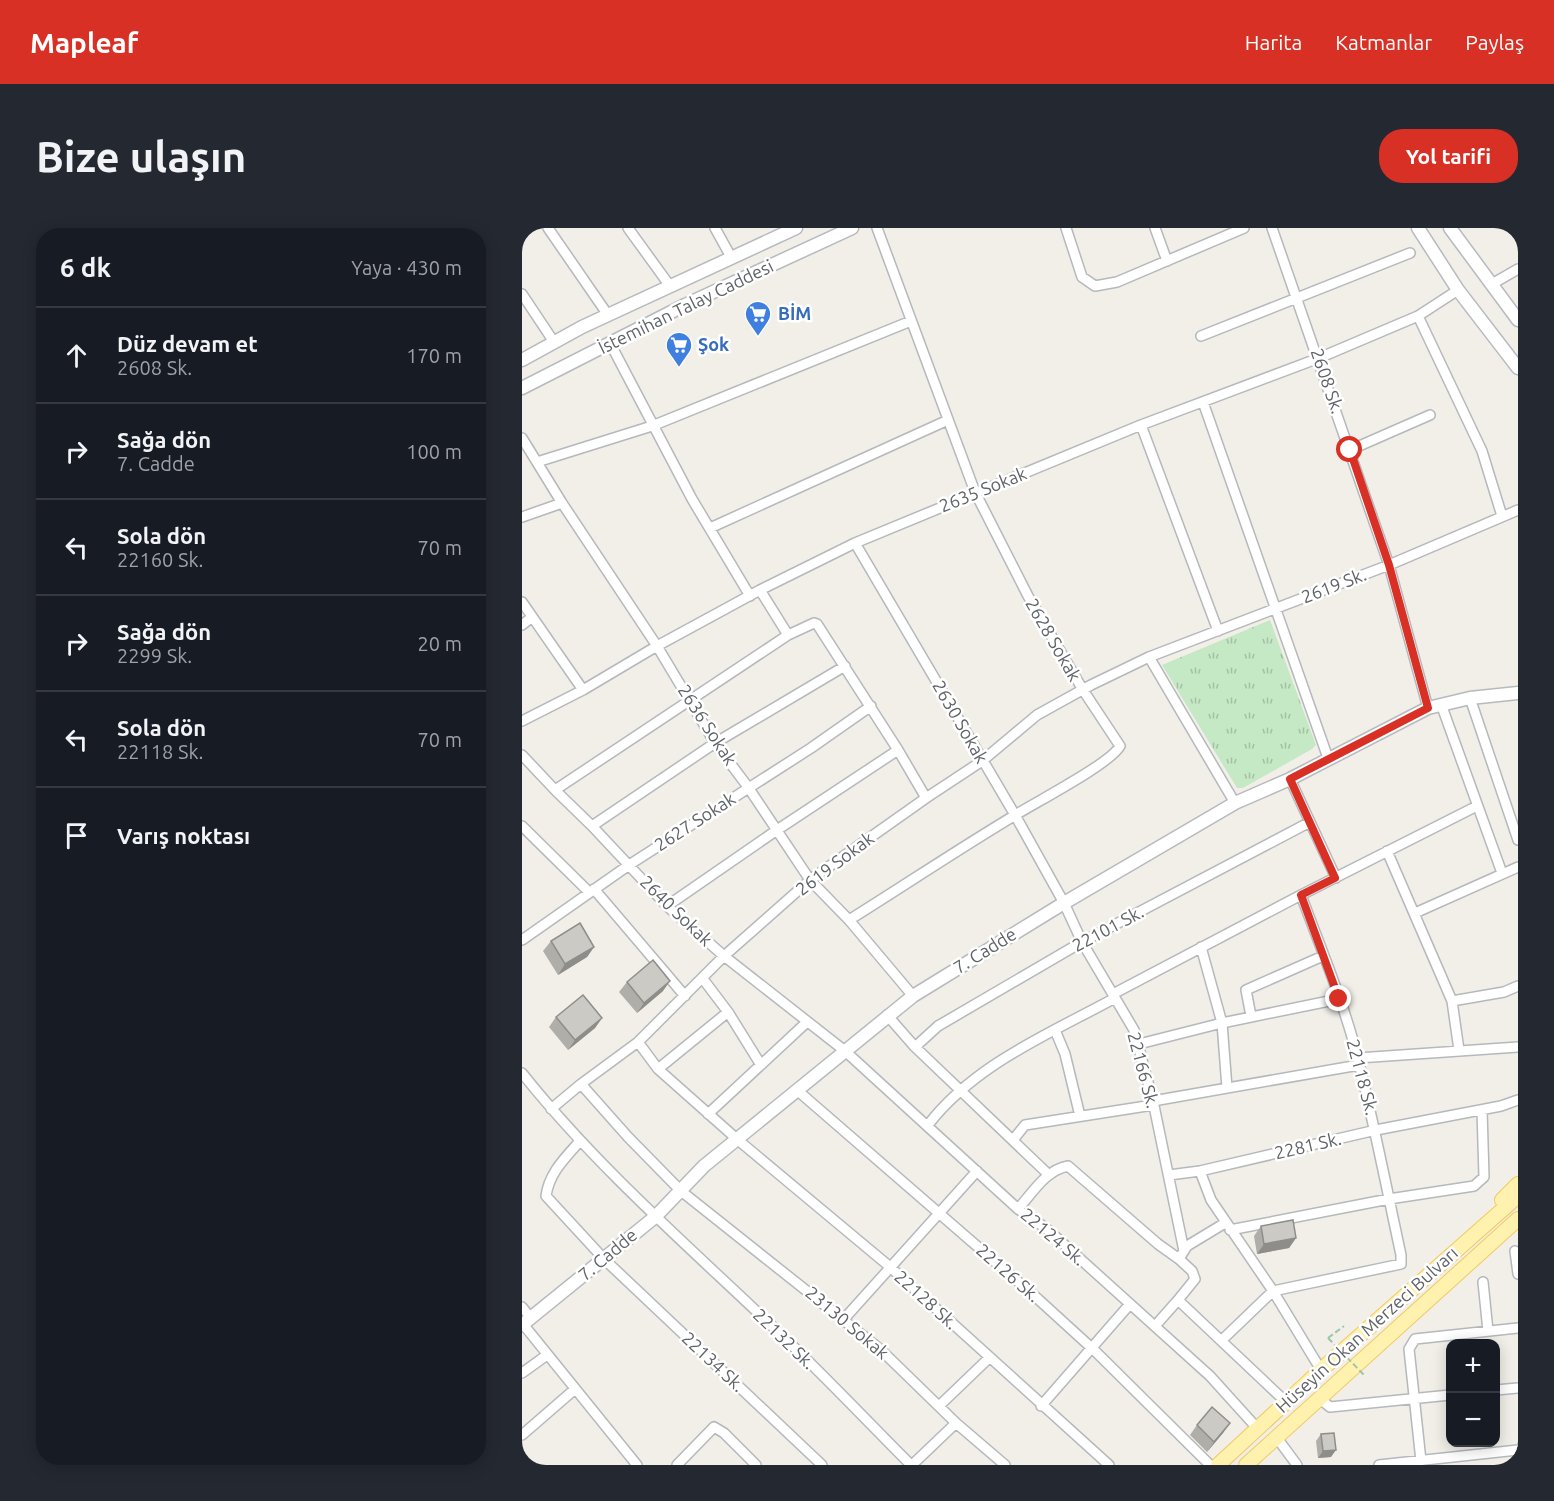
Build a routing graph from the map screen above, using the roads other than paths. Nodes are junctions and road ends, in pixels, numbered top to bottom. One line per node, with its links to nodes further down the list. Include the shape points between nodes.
1 (548, 228): 22 (street)
2 (628, 228): 18 (street)
3 (715, 228): 14 (street)
4 (796, 228): 14 (street, İstemihan Talay Caddesi)
5 (852, 228): 28 (street, İstemihan Talay Caddesi)
6 (877, 228): 25 (street, 2628 Sokak)
7 (1066, 228): 15 (street, via 1082,277 1095,286 1117,282)
8 (1155, 228): 15 (street)
9 (1244, 228): 15 (street)
10 (1272, 228): 21 (street, 2608 Sk.)
11 (1418, 228): 19 (street)
12 (1450, 228): 17 (street)
13 (1410, 253): 21 (street)
14 (731, 257): 18 (street, İstemihan Talay Caddesi)
15 (1167, 261)
16 (1518, 269): 17 (street)
17 (1492, 284): 24 (street)
18 (670, 286): 22 (street, İstemihan Talay Caddesi)
19 (1458, 290): 23 (street, 2635 Sokak); 31 (street)
20 (522, 294): 27 (street)
21 (1298, 298): 26 (street); 29 (street, 2608 Sk.)
22 (608, 315): 27 (street, İstemihan Talay Caddesi)
23 (1418, 316): 29 (street, 2635 Sokak); 44 (street, via 1482,451)
24 (1518, 320)
25 (911, 321): 35 (street, 2628 Sokak); 37 (street)
26 (1202, 336)
27 (554, 342): 30 (street, İstemihan Talay Caddesi)
28 (610, 343): 32 (street, İstemihan Talay Caddesi); 37 (street)
29 (1319, 358): 33 (street, 2635 Sokak); 39 (street, 2608 Sk.)
30 (522, 360)
31 (1518, 368)
32 (522, 388)
33 (1203, 402): 36 (street, 2635 Sokak); 52 (street)
34 (1430, 415): 39 (street)
35 (948, 420): 41 (street, 2628 Sokak); 46 (street)
36 (1141, 425): 41 (street, 2635 Sokak); 55 (street)
37 (652, 426): 40 (street); 46 (street)
38 (522, 438): 40 (street, 2636 Sokak)
39 (1350, 450): 48 (street, 2608 Sk.)
40 (537, 462): 42 (street, 2636 Sokak)
41 (975, 492): 47 (street, 2635 Sokak); 61 (street, 2628 Sokak, via 1028,596)
42 (562, 502): 45 (street); 57 (street, 2636 Sokak)
43 (1518, 510): 44 (street, 2619 Sk.)
44 (1502, 516): 48 (street, 2619 Sk.)
45 (522, 517)
46 (710, 528): 50 (street)
47 (855, 543): 49 (street, 2635 Sokak); 73 (street, 2630 Sokak)
48 (1389, 565): 52 (street, 2619 Sk.); 67 (street, 2608 Sk.)
49 (760, 590): 50 (street, 2635 Sokak); 56 (street)
50 (750, 596): 57 (street, 2635 Sokak)
51 (522, 602): 53 (street)
52 (1275, 609): 55 (street, 2619 Sk.); 72 (street)
53 (532, 617): 54 (street); 60 (street)
54 (522, 625)
55 (1218, 631): 58 (street, 2619 Sk.)
56 (788, 635): 59 (street, via 817,624); 64 (street)
57 (657, 646): 60 (street, 2635 Sokak); 64 (street, 2636 Sokak)
58 (1149, 657): 61 (street, 2619 Sokak); 78 (street)
59 (845, 666): 66 (street); 69 (street)
60 (583, 690): 68 (street, 2635 Sokak)
61 (1083, 690): 73 (street, 2619 Sokak, via 1037,715); 80 (street, 2628 Sokak, via 1120,746 1116,753)
62 (1518, 693): 63 (street, 7. Cadde)
63 (1470, 698): 65 (street, 7. Cadde); 85 (street)
64 (691, 701): 69 (street, 2636 Sokak); 76 (street)
65 (1441, 705): 67 (street, 7. Cadde); 79 (street)
66 (871, 706): 70 (street); 75 (street, 2627 Sokak)
67 (1428, 708): 72 (street, 7. Cadde)
68 (522, 721)
69 (715, 742): 75 (street, 2636 Sokak); 83 (street)
70 (898, 750): 77 (street); 84 (street)
71 (522, 755): 76 (street, 2640 Sokak)
72 (1328, 758): 74 (street, 7. Cadde)
73 (982, 761): 77 (street, 2619 Sokak); 80 (street, 2630 Sokak)
74 (1290, 779): 78 (street, 7. Cadde); 81 (street)
75 (748, 787): 84 (street, 2636 Sokak); 87 (street, 2627 Sokak)
76 (555, 790): 83 (street, 2640 Sokak)
77 (926, 798): 91 (street, 2619 Sokak)
78 (1234, 803): 94 (street, 7. Cadde)
79 (1477, 806): 86 (street); 89 (street)
80 (1015, 815): 94 (street, 2630 Sokak); 97 (street, 2628 Sokak)
81 (1310, 822): 90 (street); 99 (street, 22101 Sk.)
82 (522, 826): 92 (street)
83 (592, 826): 87 (street, 2640 Sokak)
84 (777, 830): 91 (street, 2636 Sokak); 95 (street)
85 (1518, 840)
86 (1387, 851): 90 (street); 96 (street)
87 (629, 865): 92 (street, 2627 Sokak); 95 (street, 2640 Sokak)
88 (1518, 867): 89 (street)
89 (1502, 873): 96 (street)
90 (1335, 878): 93 (street)
91 (810, 880): 97 (street, 2636 Sokak); 101 (street, 2619 Sokak)
92 (592, 891): 98 (street, 2627 Sokak); 105 (street)
93 (1301, 895): 100 (street); 102 (street, 22118 Sk.)
94 (1064, 903): 99 (street, 22166 Sk.); 106 (street, 7. Cadde)
95 (667, 906): 101 (street, 2640 Sokak)
96 (1414, 913): 109 (street)
97 (849, 920): 106 (street, 2636 Sokak)
98 (522, 940)
99 (1082, 942): 107 (street, 22166 Sk.); 118 (street, 22101 Sk., via 938,1026)
100 (1201, 947): 107 (street); 114 (street)
101 (724, 956): 103 (street, 2619 Sokak); 113 (street, 2640 Sokak)
102 (1323, 956): 108 (street, 22118 Sk.); 112 (street, via 1246,990)
103 (703, 979): 105 (street, 2619 Sokak); 110 (street)
104 (1518, 986): 109 (street)
105 (685, 996): 116 (street, 2619 Sokak)
106 (913, 996): 111 (street, 7. Cadde)
107 (1114, 996): 115 (street); 117 (street, 22166 Sk.)
108 (1339, 999): 112 (street); 122 (street, 22118 Sk.)
109 (1452, 1001): 120 (street)
110 (728, 1012): 123 (street); 124 (street)
111 (887, 1015): 118 (street); 121 (street, 7. Cadde)
112 (1251, 1016): 114 (street)
113 (807, 1022): 121 (street, 2640 Sokak); 123 (street)
114 (1222, 1023): 117 (street); 127 (street)
115 (1055, 1030): 128 (street); 135 (street)
116 (638, 1042): 124 (street, 22128 Sk.); 126 (street, 2619 Sokak)
117 (1139, 1044): 131 (street, 22166 Sk.)
118 (915, 1047): 128 (street)
119 (1518, 1047): 120 (street)
120 (1459, 1050): 122 (street)
121 (845, 1051): 129 (street, 7. Cadde); 136 (street, 22124 Sk.)
122 (1358, 1062): 127 (street); 137 (street, 22118 Sk.)
123 (761, 1065): 134 (street)
124 (658, 1069): 134 (street, 22128 Sk.)
125 (522, 1073): 132 (street, 22132 Sk.)
126 (581, 1084): 132 (street, 2619 Sokak); 146 (street, 23130 Sokak)
127 (1227, 1088): 131 (street)
128 (959, 1090): 136 (street); 139 (street)
129 (798, 1091): 138 (street, 7. Cadde); 150 (street, 22126 Sk.)
130 (1518, 1100): 133 (street, 2281 Sk.)
131 (1153, 1103): 135 (street); 144 (street, 22166 Sk.)
132 (551, 1109): 140 (street, 22132 Sk.)
133 (1482, 1110): 137 (street, 2281 Sk.); 148 (street, via 1484,1177 1474,1186)
134 (708, 1114): 138 (street, 22128 Sk.)
135 (1080, 1116): 139 (street, via 1025,1125)
136 (928, 1125): 141 (street, 22124 Sk.)
137 (1376, 1130): 142 (street, 2281 Sk.); 148 (street, 22118 Sk.)
138 (738, 1140): 146 (street, 7. Cadde, via 704,1166); 160 (street, 22128 Sk.)
139 (1013, 1140): 143 (street)
140 (580, 1141): 151 (street, 22132 Sk.); 159 (street, 22134 Sk., via 556,1169 546,1196)
141 (977, 1171): 149 (street, 22124 Sk.); 150 (street)
142 (1200, 1171): 144 (street, 2281 Sk.); 153 (street, via 1211,1200)
143 (1048, 1174): 149 (street); 158 (street, via 1068,1166 1158,1244)
144 (1169, 1175): 158 (street, 22166 Sk.)
145 (1518, 1184): 155 (main road)
146 (681, 1191): 151 (street, 7. Cadde); 167 (street, 23130 Sokak)
147 (1518, 1196): 155 (main road, Hüseyin Okan Merzeci Bulvarı)
148 (1389, 1199): 153 (street); 163 (street, 22118 Sk., via 1401,1264)
149 (1018, 1209): 165 (street, 22124 Sk., via 1047,1229)
150 (938, 1213): 160 (street); 173 (street, 22126 Sk.)
151 (655, 1216): 159 (street, 7. Cadde); 198 (street, 22132 Sk.)
152 (1518, 1219): 156 (main road, Hüseyin Okan Merzeci Bulvarı)
153 (1228, 1227): 158 (street, via 1187,1246); 163 (street)
154 (1518, 1227): 156 (main road)
155 (1475, 1235): 176 (main road, Hüseyin Okan Merzeci Bulvarı)
156 (1485, 1249): 182 (main road, Hüseyin Okan Merzeci Bulvarı)
157 (1515, 1251): 161 (street)
158 (1182, 1255): 164 (street, via 1195,1279)
159 (604, 1259): 168 (street, 7. Cadde); 197 (street, 22134 Sk.)
160 (889, 1266): 167 (street); 175 (street, 22128 Sk.)
161 (1518, 1274)
162 (1483, 1282): 171 (street)
163 (1273, 1291): 172 (street); 176 (street)
164 (1178, 1300): 169 (street); 172 (street)
165 (1130, 1304): 169 (street, 22124 Sk.); 173 (street)
166 (522, 1307): 168 (street)
167 (844, 1318): 185 (street, 23130 Sokak)
168 (525, 1322): 174 (street)
169 (1155, 1326): 188 (street, 22124 Sk., via 1210,1376)
170 (1518, 1328): 171 (street)
171 (1488, 1331): 183 (street, via 1415,1339 1409,1349)
172 (1221, 1340): 184 (street)
173 (1091, 1347): 186 (street); 201 (street, 22126 Sk.)
174 (547, 1355): 177 (street); 179 (street)
175 (989, 1358): 185 (street); 186 (street, 22128 Sk.)
176 (1322, 1370): 184 (main road, Hüseyin Okan Merzeci Bulvarı)
177 (522, 1373)
178 (1518, 1388): 180 (street)
179 (575, 1389): 189 (street); 194 (street)
180 (1500, 1390)
181 (1446, 1395): 183 (street)
182 (1319, 1398): 183 (street, via 1330,1407); 190 (main road, Hüseyin Okan Merzeci Bulvarı)
183 (1414, 1399): 192 (street)
184 (1286, 1402): 188 (main road, Hüseyin Okan Merzeci Bulvarı)
185 (939, 1406): 187 (street, 23130 Sokak)
186 (1041, 1406): 200 (street, 22128 Sk.)
187 (956, 1423): 198 (street); 199 (street, 23130 Sokak)
188 (1257, 1428): 202 (main road, Hüseyin Okan Merzeci Bulvarı)
189 (522, 1435)
190 (1277, 1438): 193 (main road, Hüseyin Okan Merzeci Bulvarı); 203 (street)
191 (1518, 1450): 192 (street)
192 (1421, 1461): 204 (street)
193 (1248, 1464)
194 (637, 1465)
195 (677, 1465): 196 (street, via 714,1426)
196 (756, 1465)
197 (822, 1465)
198 (911, 1465)
199 (1005, 1465)
200 (1108, 1465)
201 (1209, 1465)
202 (1218, 1465)
203 (1297, 1465)
204 (1379, 1465)

